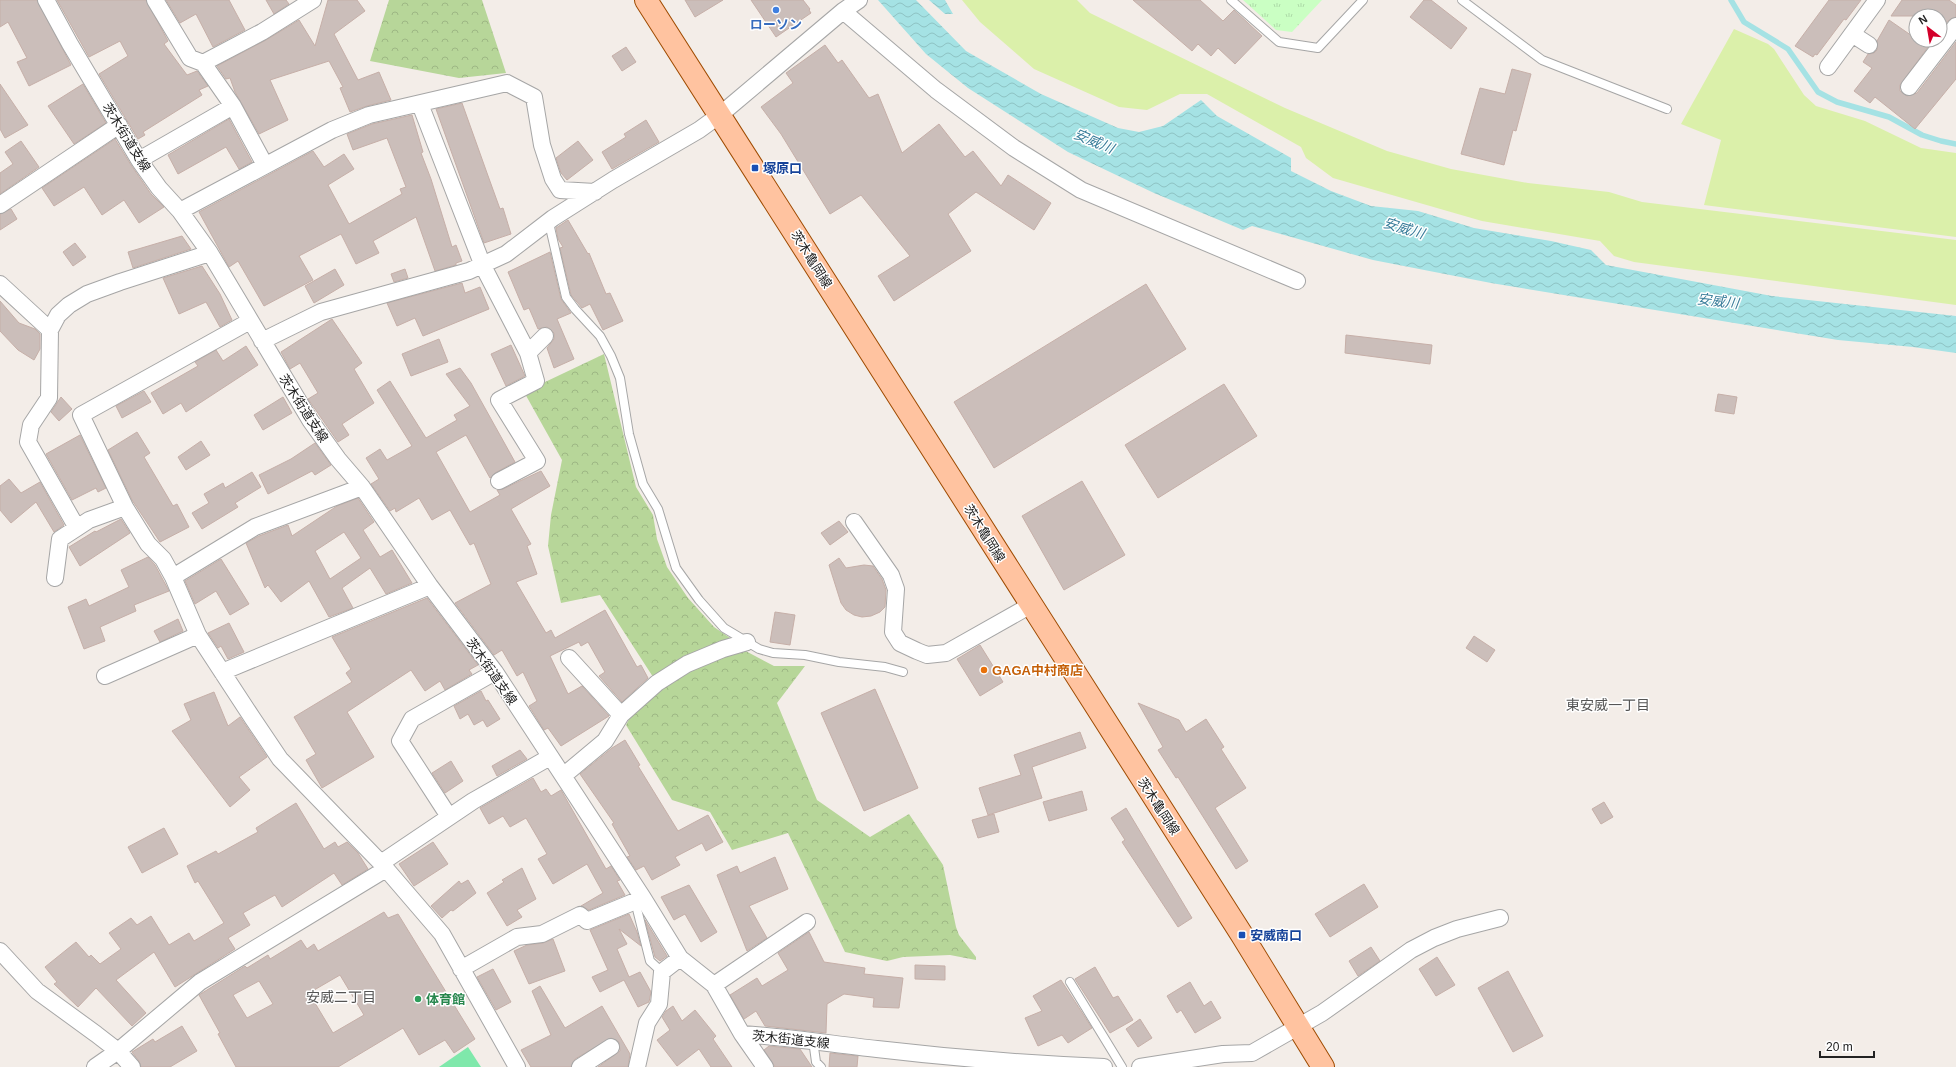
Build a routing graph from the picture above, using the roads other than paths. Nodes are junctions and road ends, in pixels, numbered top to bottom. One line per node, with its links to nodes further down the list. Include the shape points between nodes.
1 (46, 0): 21 (street, 茨木街道支線)
2 (155, 0): 14 (street, via 190,58)
3 (313, 0): 14 (street, via 262,32)
4 (646, 0): 20 (main road, 茨木亀岡線)
5 (859, 0): 10 (street)
6 (1231, 0): 7 (lane, via 1279,42 1318,48)
7 (1362, 0)
8 (1462, 0): 19 (lane, via 1542,60)
9 (1877, 0): 12 (street)
10 (843, 11): 20 (street); 30 (street, via 948,99 1014,148 1081,190)
11 (1956, 26): 16 (street)
12 (1852, 34): 13 (street); 15 (street)
13 (1869, 45)
14 (203, 63): 18 (street)
15 (1828, 67)
16 (1909, 87)
17 (420, 104): 23 (street, via 369,115); 24 (street, via 507,83 534,97 542,145 553,179 560,190); 29 (street)
18 (232, 106): 22 (street); 23 (street)
19 (1667, 109)
20 (721, 114): 24 (street, via 699,130); 45 (main road, 茨木亀岡線)
21 (119, 125): 22 (street, 茨木街道支線); 25 (street)
22 (139, 160): 26 (street, 茨木街道支線)
23 (265, 165): 26 (street)
24 (595, 192): 27 (street)
25 (0, 205)
26 (180, 211): 28 (street, 茨木街道支線)
27 (549, 223): 29 (street, via 506,254); 47 (lane, via 566,297 603,340 620,378 629,434 643,484 658,509 676,568 699,600 724,628)
28 (210, 253): 32 (street, 茨木街道支線); 33 (street, via 87,294 58,315)
29 (483, 266): 35 (street, via 321,312); 36 (street)
30 (1297, 281)
31 (0, 284): 33 (street)
32 (250, 321): 35 (street, 茨木街道支線); 39 (street, via 81,415)
33 (50, 330): 41 (street, via 49,398 31,425 28,442)
34 (545, 336): 36 (street)
35 (262, 341): 38 (street, 茨木街道支線, via 310,420)
36 (528, 353): 37 (street, via 536,381 499,400 537,461)
37 (499, 481)
38 (362, 487): 42 (street, via 255,527); 44 (street, 茨木街道支線)
39 (125, 507): 41 (street, via 89,520); 42 (street)
40 (854, 522): 45 (street, via 890,575 896,589 894,632 900,643 927,655 946,653)
41 (77, 528): 43 (street, via 60,539)
42 (173, 577): 46 (street)
43 (55, 578)
44 (430, 586): 49 (street); 50 (street, 茨木街道支線)
45 (1030, 605): 67 (main road, 茨木亀岡線, via 1242,935)
46 (198, 635): 49 (street); 52 (street)
47 (747, 642): 51 (lane, via 774,653 805,655); 53 (street, via 722,649 687,664 657,683)
48 (569, 658): 53 (street)
49 (222, 672): 57 (street, via 280,759)
50 (495, 672): 54 (street, 茨木街道支線); 56 (street, via 412,719 400,741)
51 (903, 672)
52 (105, 676)
53 (621, 715): 55 (street, via 605,741)
54 (550, 757): 55 (street, 茨木街道支線); 57 (street, via 473,801)
55 (563, 776): 58 (street, 茨木街道支線)
56 (446, 812)
57 (384, 866): 63 (street, via 442,934); 71 (street, via 200,982)
58 (639, 899): 62 (street, 茨木街道支線); 63 (street, via 587,921 580,916 542,934 517,937); 64 (lane, via 650,961)
59 (1500, 918): 67 (street, via 1434,938 1411,950)
60 (807, 922): 66 (street)
61 (0, 951): 71 (street, via 37,991)
62 (680, 958): 64 (street); 66 (street, 茨木街道支線)
63 (461, 969): 75 (street)
64 (662, 972): 77 (street, via 659,1004 647,1023)
65 (1070, 982): 81 (lane)
66 (714, 985): 68 (street, 茨木街道支線)
67 (1298, 1027): 82 (street, via 1252,1053 1223,1054); 83 (main road, 茨木亀岡線)
68 (742, 1034): 69 (street, 茨木街道支線); 78 (street)
69 (813, 1040): 72 (street, 茨木街道支線); 79 (lane, via 816,1062)
70 (611, 1047): 76 (street)
71 (118, 1051): 73 (street); 74 (street)
72 (1028, 1065): 80 (street, 茨木街道支線)
73 (95, 1067)
74 (132, 1067)
75 (517, 1067)
76 (580, 1067)
77 (637, 1067)
78 (765, 1067)
79 (821, 1067)
80 (1104, 1067)
81 (1122, 1067)
82 (1140, 1067)
83 (1323, 1067)

